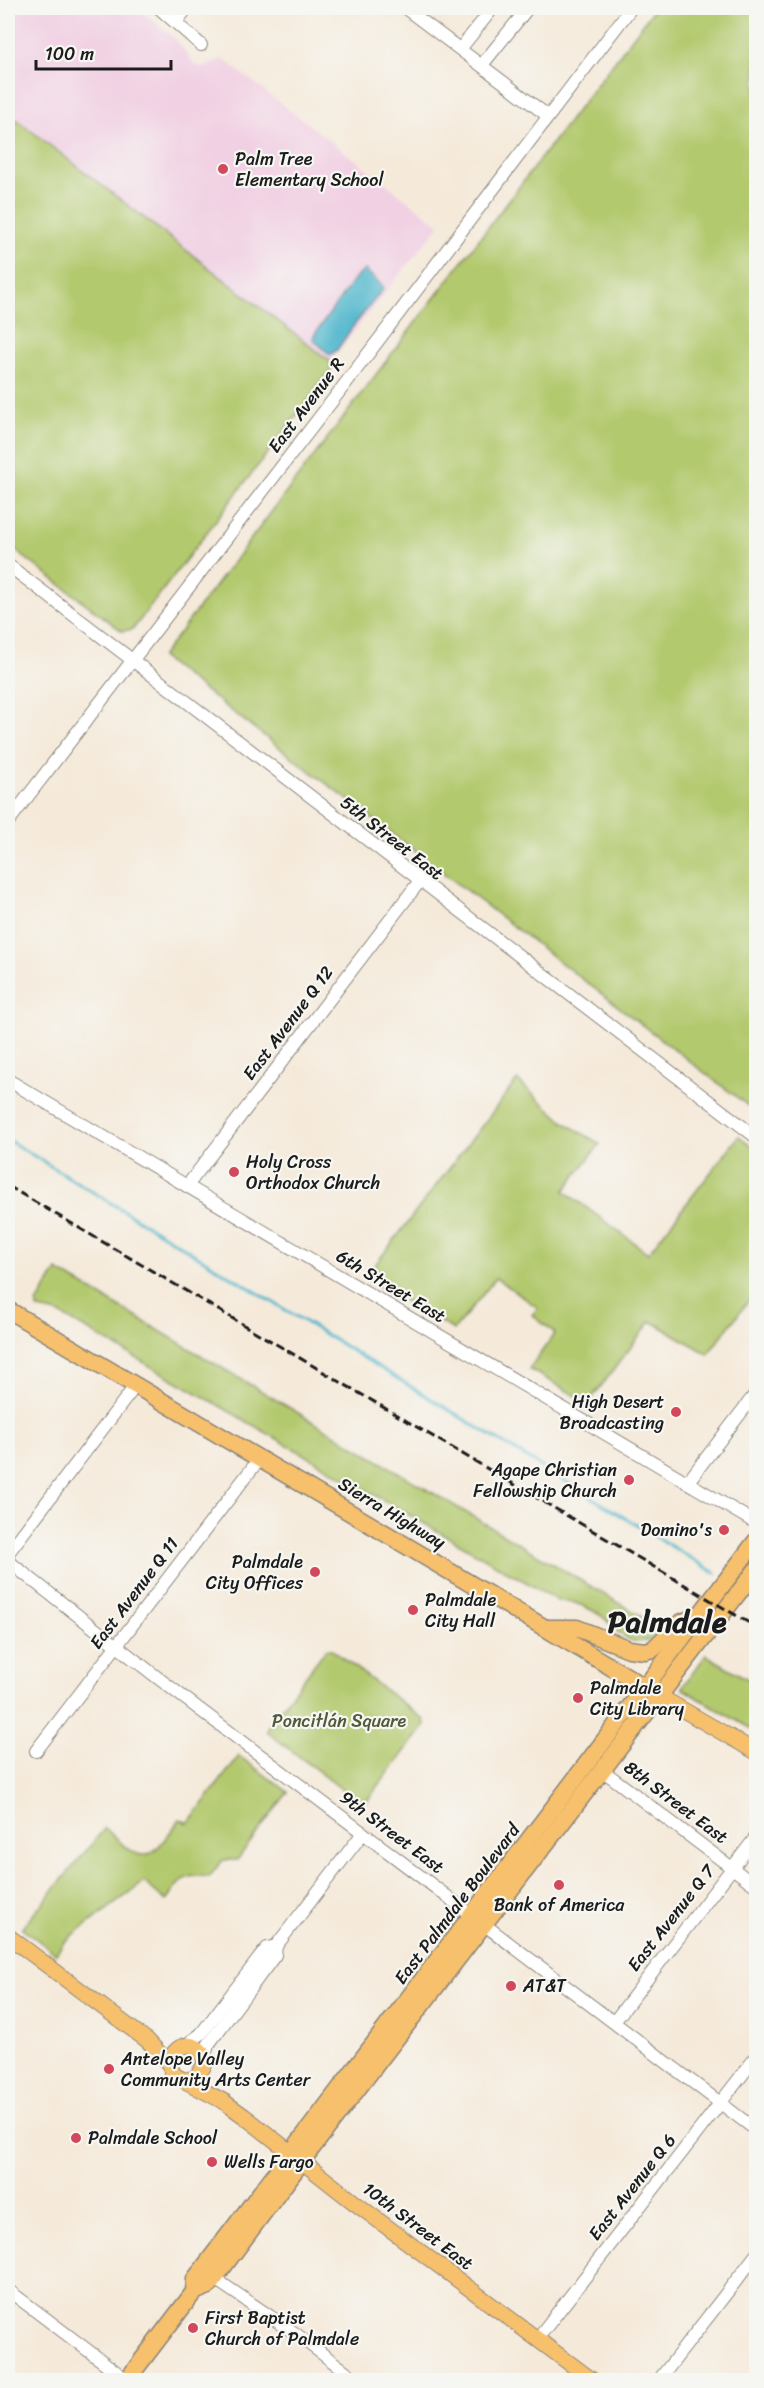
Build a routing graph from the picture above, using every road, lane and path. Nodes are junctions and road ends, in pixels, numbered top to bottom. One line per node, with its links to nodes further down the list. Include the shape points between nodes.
1 (159, 8): 7 (street)
2 (187, 8): 7 (street)
3 (405, 8): 9 (street)
4 (493, 8): 9 (street)
5 (525, 8): 10 (street)
6 (631, 8): 11 (street, East Avenue R)
7 (177, 21): 8 (street)
8 (201, 45)
9 (460, 48): 10 (street)
10 (482, 65): 11 (street)
11 (548, 116): 13 (street, East Avenue R)
12 (8, 565): 13 (street, 5th Street East)
13 (133, 662): 14 (street, East Avenue R); 15 (street, 5th Street East)
14 (8, 822)
15 (419, 882): 17 (street, 5th Street East); 18 (street, East Avenue Q 12)
16 (8, 1080): 18 (street, 6th Street East)
17 (756, 1137)
18 (187, 1186): 23 (street, 6th Street East)
19 (8, 1310): 20 (highway, Sierra Highway)
20 (136, 1384): 22 (highway, Sierra Highway); 26 (street)
21 (756, 1393): 23 (street)
22 (260, 1458): 30 (highway, Sierra Highway); 31 (street, East Avenue Q 11)
23 (687, 1483): 24 (street, 6th Street East)
24 (756, 1523)
25 (756, 1540): 29 (highway, East Palmdale Boulevard)
26 (8, 1553)
27 (8, 1561): 31 (street, 9th Street East)
28 (756, 1570): 32 (highway, East Palmdale Boulevard)
29 (700, 1615): 30 (highway, via 680,1623 653,1649 645,1651 629,1650 576,1628); 32 (highway, East Palmdale Boulevard)
30 (548, 1628): 32 (highway, Sierra Highway)
31 (117, 1646): 33 (street, East Avenue Q 11); 36 (street, 9th Street East)
32 (652, 1692): 34 (main road, Sierra Highway); 35 (highway, East Palmdale Boulevard); 40 (highway, East Palmdale Boulevard)
33 (36, 1750)
34 (756, 1752)
35 (602, 1770): 38 (street, 8th Street East); 40 (highway, East Palmdale Boulevard)
36 (363, 1833): 40 (street, 9th Street East); 42 (street)
37 (756, 1837): 38 (street, East Avenue Q 7)
38 (733, 1868): 39 (street, 8th Street East); 43 (street, East Avenue Q 7)
39 (756, 1886)
40 (479, 1920): 43 (street, 9th Street East); 53 (highway, East Palmdale Boulevard)
41 (8, 1936): 44 (main road)
42 (276, 1946): 45 (street, via 267,1948 201,2034); 48 (street, via 275,1955 208,2045)
43 (614, 2022): 51 (street, 9th Street East)
44 (148, 2041): 45 (main road); 47 (main road)
45 (181, 2047): 47 (main road, via 173,2053); 48 (main road, via 199,2049)
46 (756, 2057): 51 (street, East Avenue Q 6)
47 (169, 2064): 49 (main road, via 174,2075)
48 (204, 2064): 49 (main road, via 196,2078); 50 (main road, 10th Street East)
49 (185, 2080): 50 (main road, 10th Street East)
50 (224, 2101): 53 (main road, 10th Street East)
51 (721, 2103): 52 (street, 9th Street East); 58 (street, East Avenue Q 6)
52 (756, 2130)
53 (297, 2157): 55 (highway, East Palmdale Boulevard); 57 (highway, East Palmdale Boulevard, via 195,2279); 58 (main road, 10th Street East)
54 (756, 2255): 62 (street)
55 (215, 2279): 57 (highway, East Palmdale Boulevard); 60 (street)
56 (8, 2290): 59 (street)
57 (194, 2292): 59 (highway, East Palmdale Boulevard)
58 (537, 2339): 61 (main road, 10th Street East)
59 (127, 2380)
60 (357, 2380)
61 (592, 2380)
62 (659, 2380)

